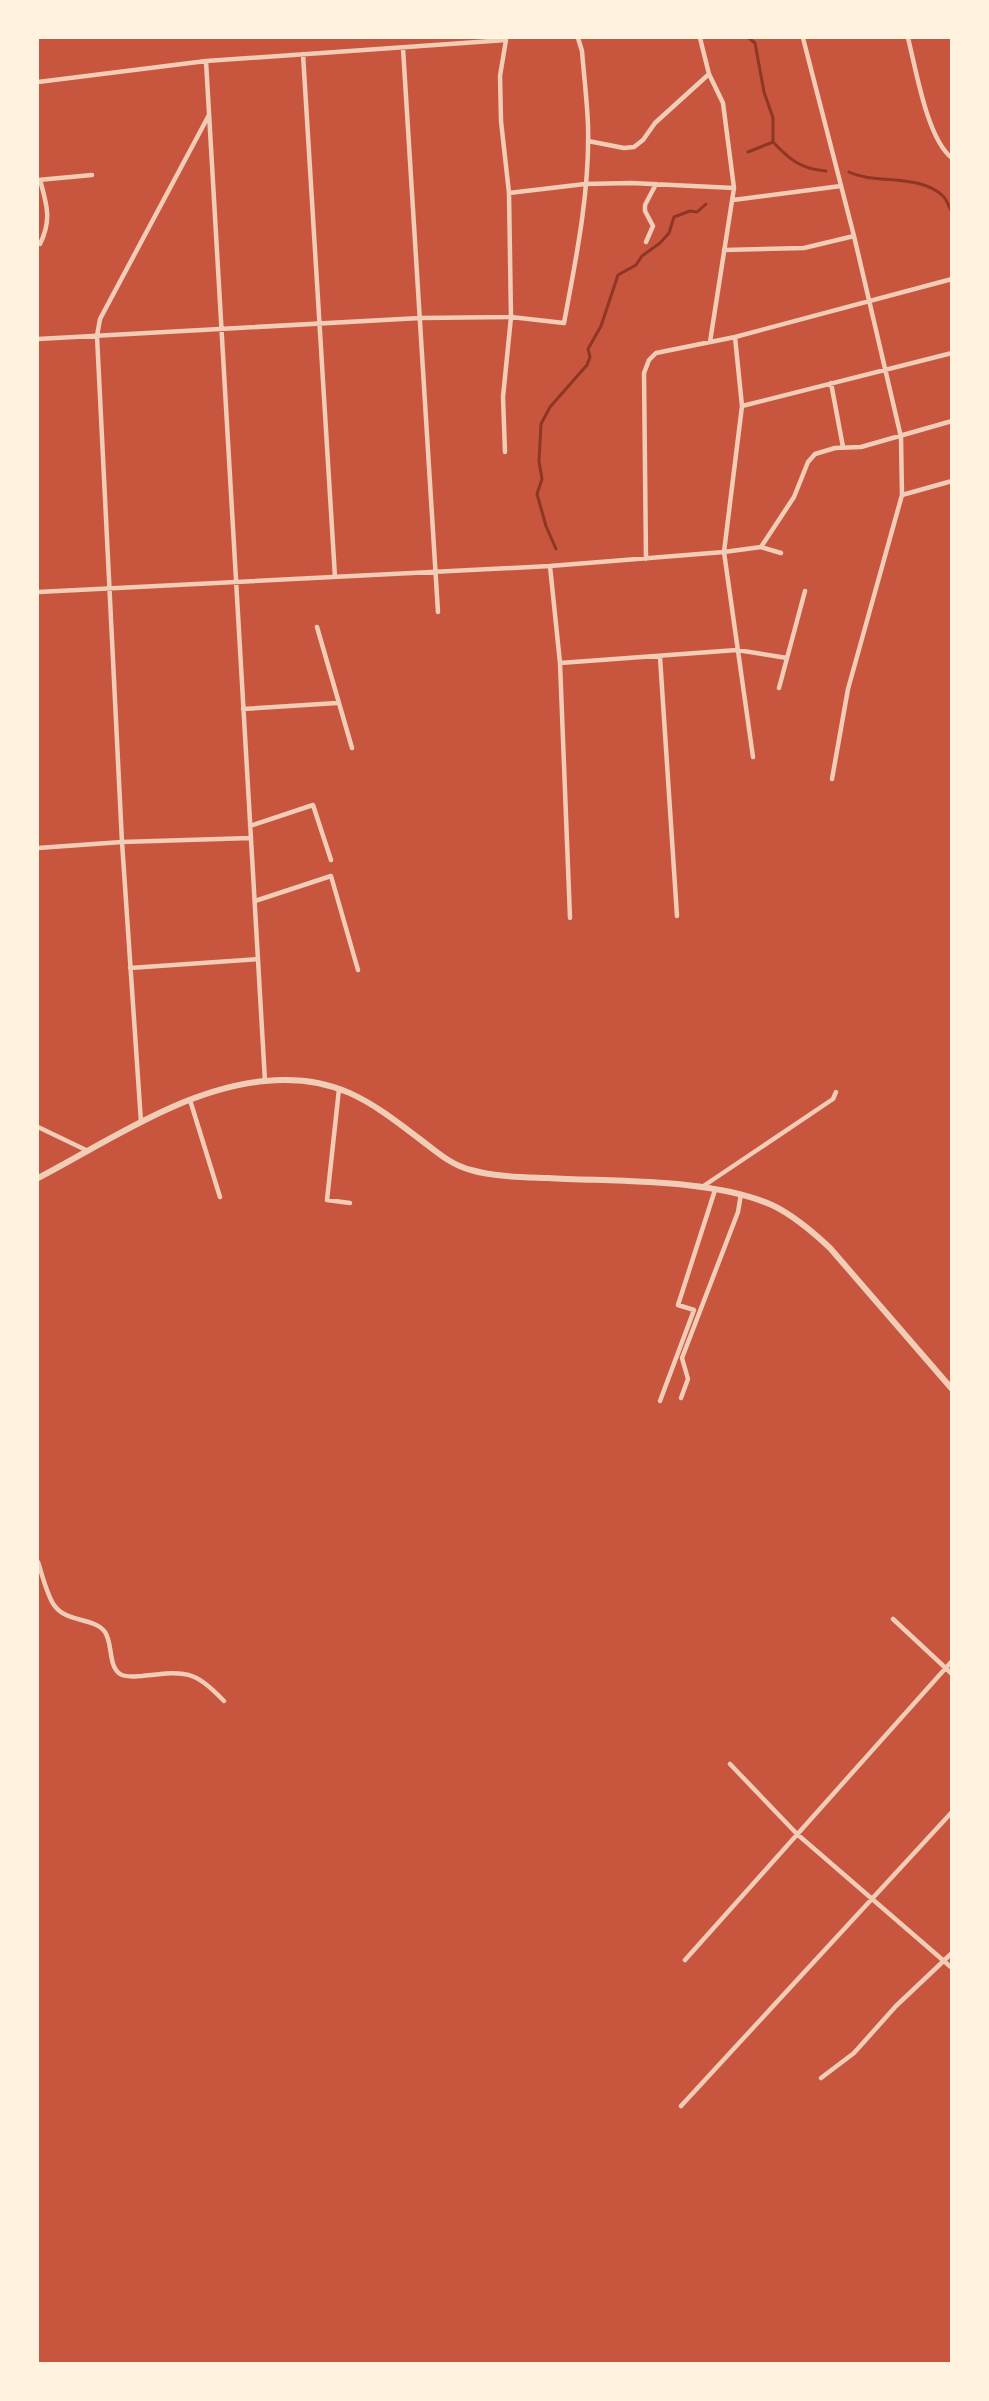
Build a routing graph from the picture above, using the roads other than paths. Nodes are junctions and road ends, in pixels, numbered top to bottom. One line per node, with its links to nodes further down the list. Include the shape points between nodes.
1 (578, 38): 12 (street)
2 (700, 38): 9 (street)
3 (803, 38): 18 (street)
4 (908, 38): 13 (street, via 933,133)
5 (506, 39): 6 (street); 20 (street, via 500,76)
6 (403, 48): 7 (street); 28 (street)
7 (303, 54): 8 (street); 30 (street)
8 (206, 61): 10 (street); 11 (street)
9 (709, 74): 12 (street, via 634,147); 19 (street, via 723,103)
10 (38, 82)
11 (209, 116): 31 (street); 32 (street, via 100,319)
12 (588, 141): 16 (street)
13 (951, 158)
14 (92, 175): 15 (street)
15 (39, 180): 24 (street, via 48,228)
16 (585, 184): 17 (street); 20 (street); 29 (street, via 564,323)
17 (656, 184): 19 (street); 23 (street, via 645,205 653,226)
18 (841, 186): 21 (street); 22 (street)
19 (734, 188): 21 (street)
20 (509, 193): 29 (street)
21 (733, 200): 25 (street)
22 (854, 236): 25 (street, via 804,248); 27 (street)
23 (646, 242)
24 (40, 244)
25 (724, 250): 35 (street)
26 (951, 279): 27 (street)
27 (870, 299): 33 (street); 37 (street)
28 (420, 318): 29 (street); 30 (street); 51 (street)
29 (511, 318): 43 (street, via 503,397)
30 (320, 324): 31 (street); 52 (street)
31 (221, 330): 32 (street); 53 (street)
32 (98, 336): 34 (street); 54 (street)
33 (735, 337): 35 (street); 39 (street)
34 (38, 339)
35 (710, 342): 49 (street, via 656,353 644,373)
36 (951, 353): 37 (street)
37 (886, 368): 38 (street); 41 (street)
38 (831, 383): 39 (street); 42 (street)
39 (742, 406): 47 (street)
40 (951, 421): 41 (street)
41 (901, 437): 42 (street, via 861,447); 45 (street)
42 (843, 447): 46 (street, via 822,452 808,462 794,496)
43 (505, 452)
44 (951, 481): 45 (street)
45 (902, 495): 68 (street, via 848,689)
46 (761, 547): 47 (street); 48 (street)
47 (724, 552): 49 (street); 59 (street)
48 (782, 553)
49 (645, 559): 50 (street)
50 (550, 566): 51 (street); 62 (street)
51 (436, 572): 52 (street); 57 (street)
52 (335, 577): 53 (street)
53 (235, 583): 54 (street); 65 (street)
54 (109, 589): 56 (street); 71 (street)
55 (805, 591): 61 (street)
56 (38, 592)
57 (438, 612)
58 (316, 627): 64 (street)
59 (736, 650): 60 (street); 61 (street); 67 (street)
60 (660, 657): 62 (street); 75 (street)
61 (787, 658): 63 (street)
62 (560, 663): 76 (street)
63 (779, 688)
64 (338, 703): 65 (street); 66 (street)
65 (243, 709): 69 (street)
66 (352, 748)
67 (753, 757)
68 (832, 779)
69 (250, 826): 70 (street); 73 (street, via 313,805)
70 (251, 838): 71 (street); 74 (street)
71 (122, 842): 72 (street); 78 (street)
72 (38, 848)
73 (331, 860)
74 (255, 901): 77 (street); 79 (street, via 332,876)
75 (677, 915)
76 (570, 918)
77 (258, 959): 78 (street); 80 (street)
78 (130, 968): 84 (street)
79 (358, 970)
80 (265, 1081): 81 (street, via 306,1080); 83 (street)
81 (339, 1087): 88 (street, via 388,1114 451,1163 471,1170); 92 (street, via 327,1200)
82 (836, 1092): 88 (street, via 833,1099)
83 (190, 1101): 84 (street); 91 (street)
84 (141, 1122): 86 (street)
85 (38, 1127): 86 (street)
86 (88, 1151): 87 (street)
87 (38, 1178)
88 (702, 1187): 89 (street)
89 (715, 1190): 90 (street); 95 (street, via 678,1305 694,1310)
90 (741, 1194): 93 (street, via 773,1206 818,1237); 94 (street, via 738,1212 682,1358 688,1379)
91 (219, 1197)
92 (350, 1203)
93 (951, 1389)
94 (681, 1398)
95 (660, 1401)
96 (38, 1562): 101 (street, via 54,1605 66,1615 98,1624 110,1644 114,1668 121,1675 182,1671 207,1683)
97 (893, 1619): 99 (street)
98 (951, 1661): 99 (street)
99 (945, 1668): 100 (street); 104 (street)
100 (951, 1674)
101 (224, 1701)
102 (730, 1764): 104 (street)
103 (951, 1812): 105 (street)
104 (797, 1834): 105 (street); 107 (street)
105 (871, 1900): 108 (street); 111 (street)
106 (951, 1953): 108 (street)
107 (685, 1960)
108 (944, 1961): 109 (street); 110 (street, via 854,2053)
109 (951, 1968)
110 (821, 2079)
111 (681, 2106)

